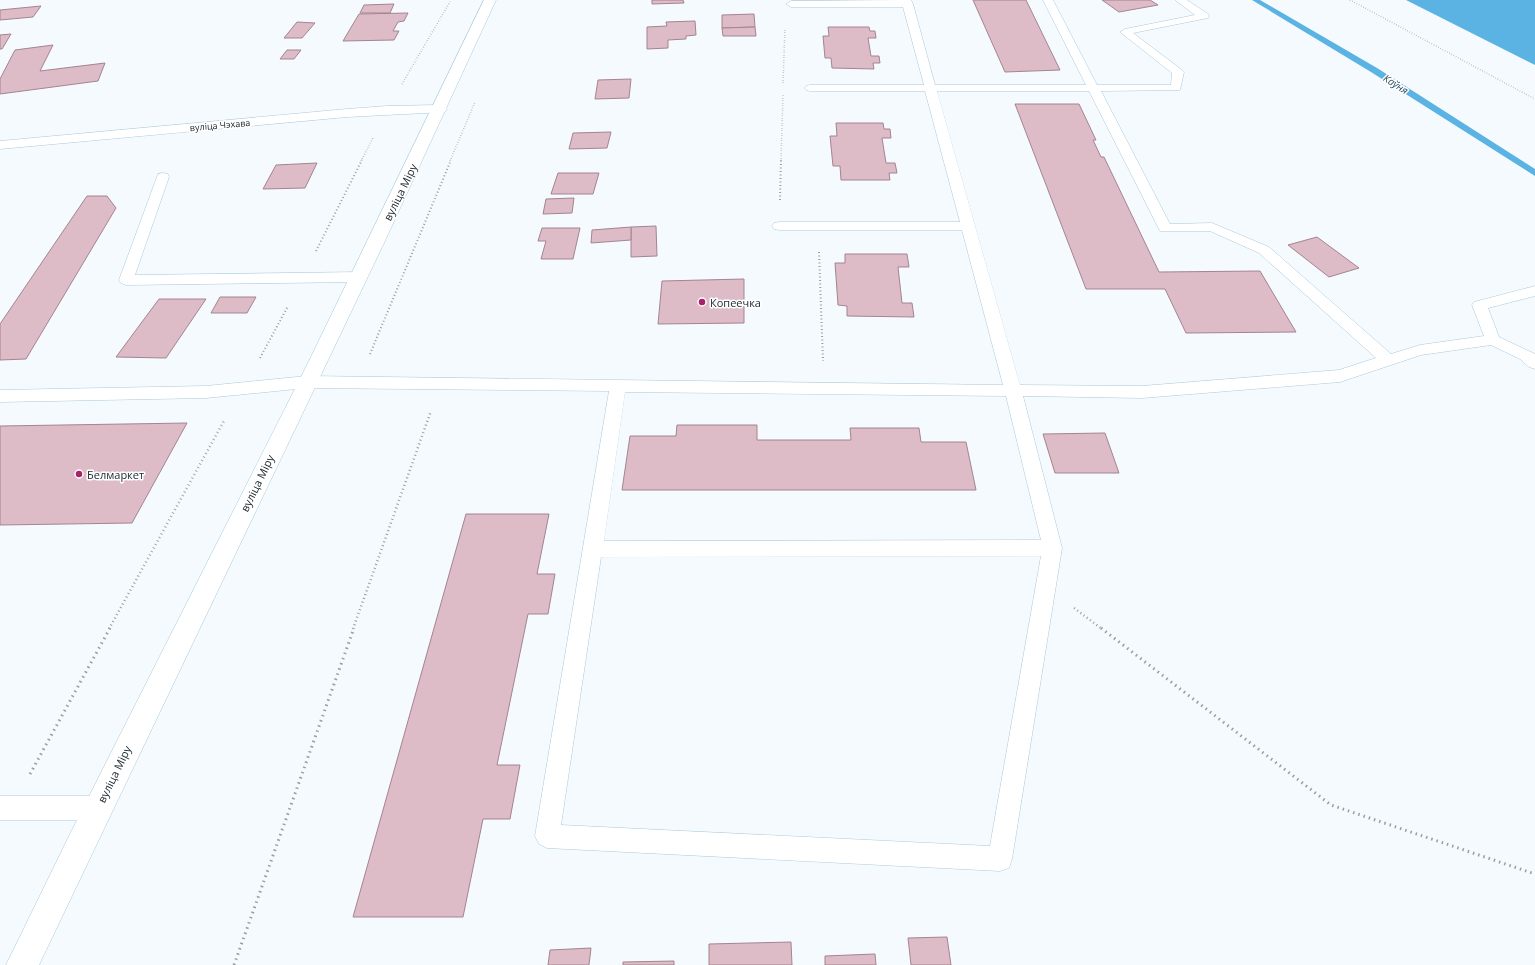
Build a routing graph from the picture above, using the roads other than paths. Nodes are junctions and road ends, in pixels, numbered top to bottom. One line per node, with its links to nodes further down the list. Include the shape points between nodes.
1 (490, 0): 9 (main road, вуліца Міру)
2 (1048, 0): 6 (lane)
3 (1180, 0): 6 (lane, via 1204,16 1125,32 1178,72 1176,88)
4 (907, 2): 5 (lane); 8 (lane)
5 (791, 4)
6 (1094, 87): 8 (lane); 17 (lane, via 1165,228 1212,228 1264,250)
7 (810, 88): 8 (lane)
8 (931, 89): 13 (lane)
9 (440, 109): 10 (main road, вуліца Чэхава, via 387,110); 14 (main road, вуліца Міру)
10 (0, 145)
11 (163, 177): 14 (lane, via 126,280)
12 (779, 226): 13 (lane)
13 (969, 226): 21 (lane)
14 (359, 277): 19 (main road, вуліца Міру)
15 (1535, 291): 16 (lane, via 1480,305)
16 (1492, 340): 17 (lane, via 1420,350); 18 (lane, via 1526,355)
17 (1388, 360): 21 (lane, via 1340,376 1142,392)
18 (1535, 363)
19 (307, 382): 20 (lane); 22 (lane, via 206,392); 26 (main road, вуліца Міру)
20 (618, 385): 21 (lane); 24 (lane)
21 (1013, 390): 23 (lane)
22 (0, 396)
23 (1052, 548): 24 (lane); 24 (lane, via 1000,859 547,836)
24 (594, 549)
25 (6, 808): 26 (lane)
26 (97, 808): 27 (main road, вуліца Міру)
27 (22, 965)

